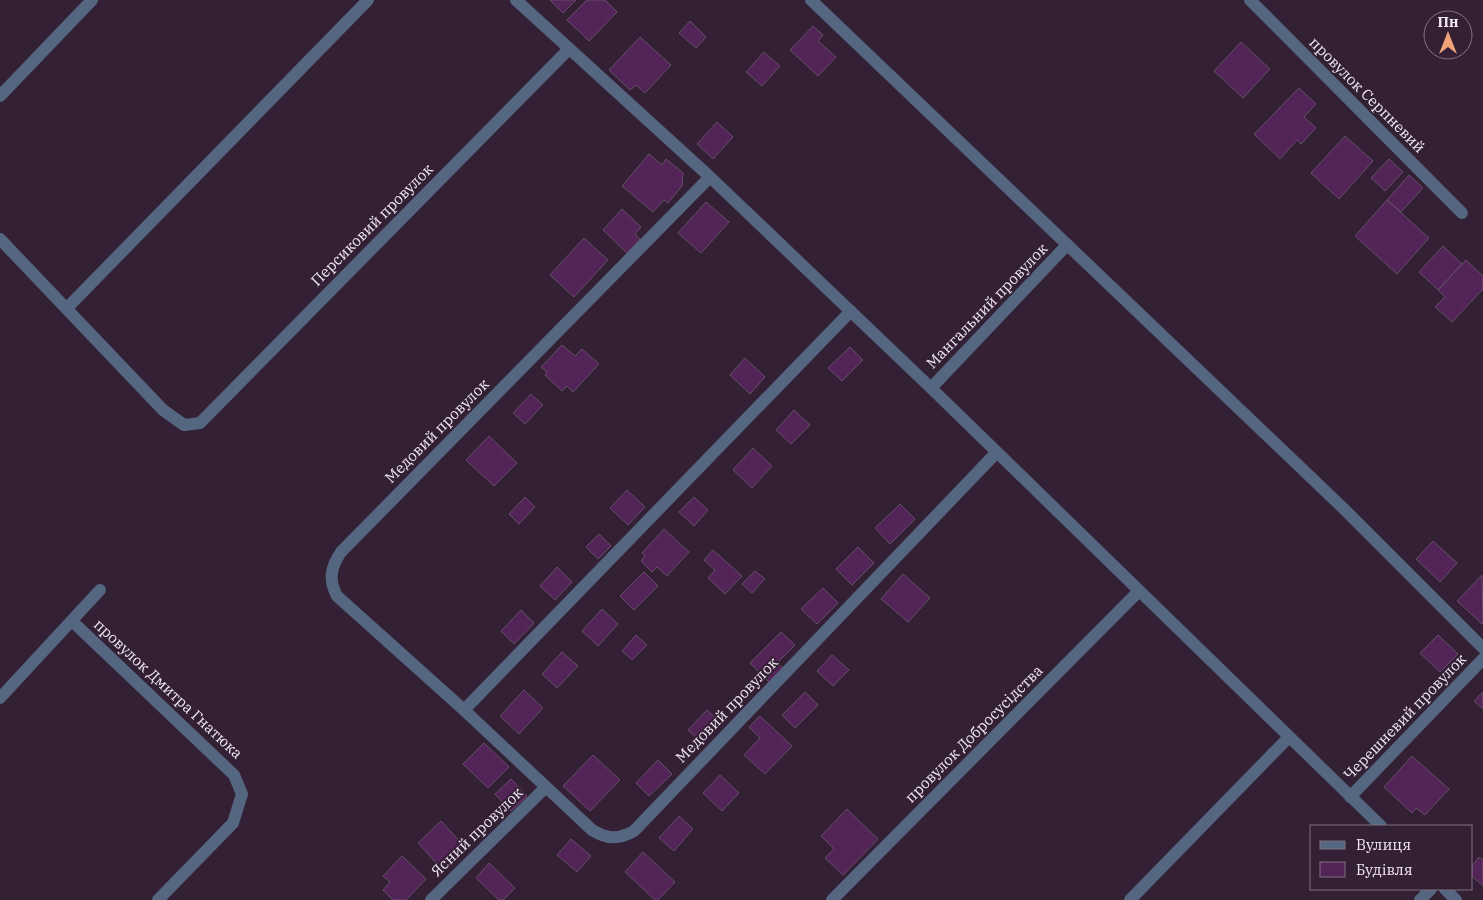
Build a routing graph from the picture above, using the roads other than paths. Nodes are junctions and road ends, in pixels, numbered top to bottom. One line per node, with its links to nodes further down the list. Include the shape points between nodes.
1 (92, 0): 7 (street)
2 (368, 0): 12 (street)
3 (516, 0): 6 (street)
4 (811, 0): 11 (street)
5 (1250, 0): 9 (street, провулок Серпневий)
6 (568, 50): 8 (street); 12 (street, Персиковий провулок, via 200,423 184,425 163,410)
7 (0, 96)
8 (710, 177): 13 (street); 22 (street, Медовий провулок, via 341,552 333,564 330,576 337,596)
9 (1462, 212)
10 (0, 240): 12 (street)
11 (1066, 246): 14 (street, Мангальний провулок); 19 (street, via 1343,508)
12 (68, 308)
13 (851, 311): 14 (street); 22 (street)
14 (931, 388): 15 (street)
15 (996, 452): 17 (street); 24 (street, Медовий провулок, via 634,831 614,838 602,836)
16 (100, 590): 18 (street, провулок Дмитра Гнатюка)
17 (1139, 591): 23 (street); 31 (street, провулок Добросусідства)
18 (73, 622): 21 (street, провулок Дмитра Гнатюка); 29 (street, провулок Дмитра Гнатюка, via 234,775 242,794 233,823)
19 (1483, 648)
20 (1483, 659): 25 (street, Черешневий провулок)
21 (0, 698)
22 (464, 710): 24 (street, Медовий провулок)
23 (1289, 737): 25 (street); 32 (street)
24 (546, 786): 30 (street, Ясний провулок)
25 (1350, 797): 26 (street)
26 (1379, 825)
27 (1430, 890): 33 (street)
28 (1445, 890): 34 (street)
29 (158, 900)
30 (431, 900)
31 (832, 900)
32 (1130, 900)
33 (1420, 900)
34 (1456, 900)

